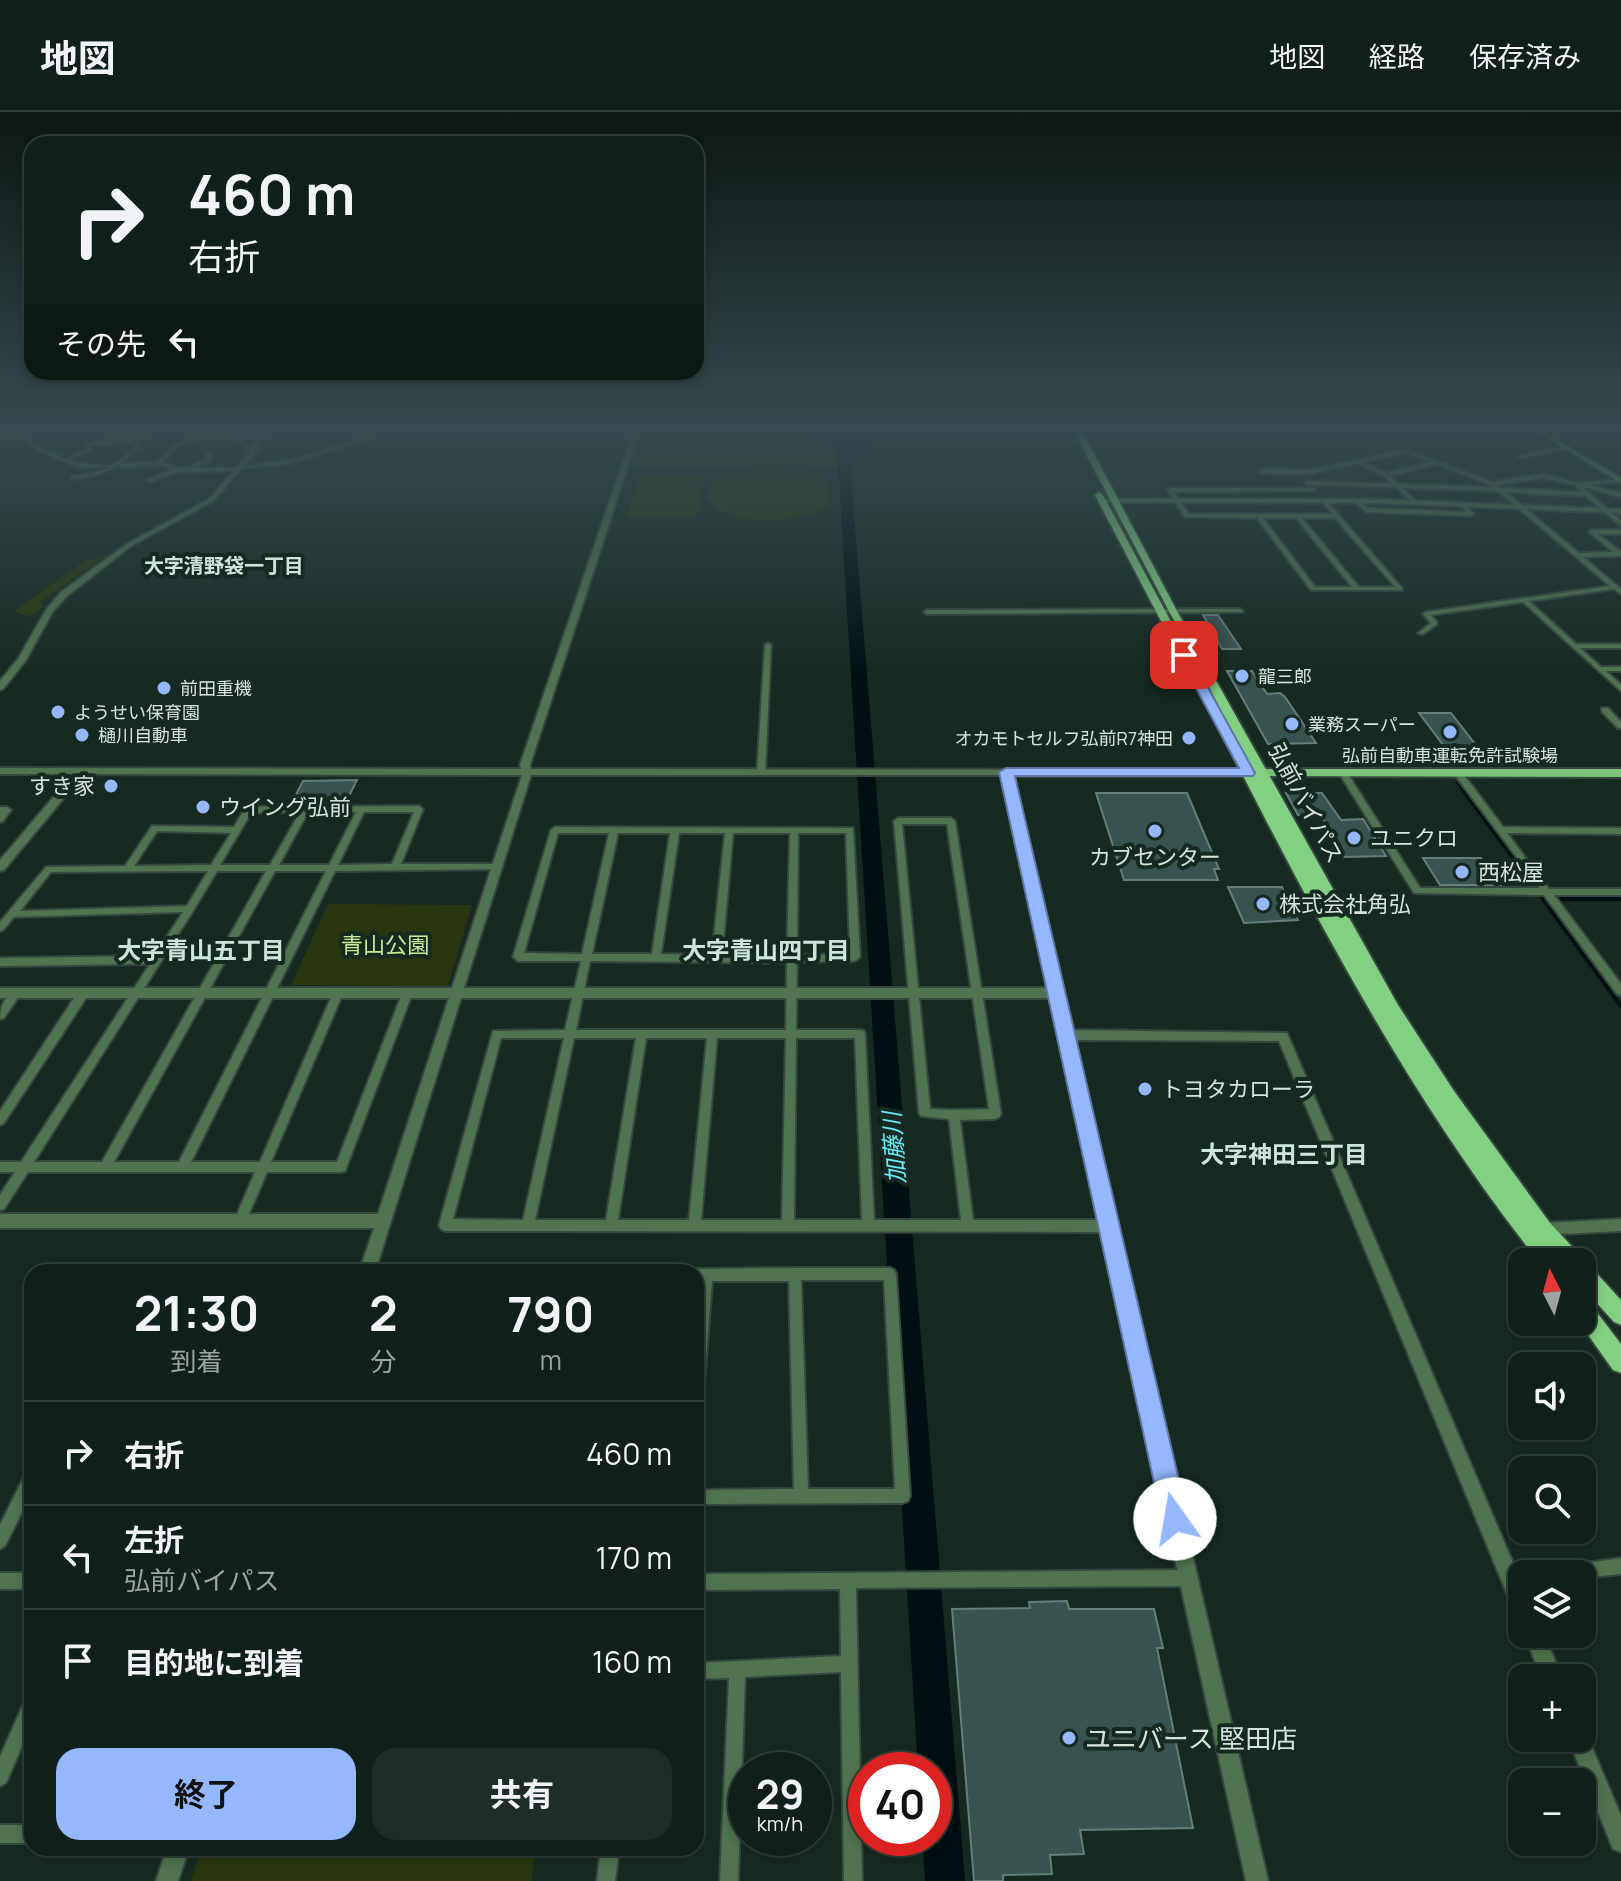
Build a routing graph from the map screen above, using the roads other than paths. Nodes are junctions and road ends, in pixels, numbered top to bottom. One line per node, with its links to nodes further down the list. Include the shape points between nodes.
1 (190, 512): 29 (street, via 129,545 64,594)
2 (609, 512): 36 (street, via 525,765)
3 (1114, 512): 22 (highway, 弘前バイパス)
4 (1184, 512): 10 (street, via 1187,516)
5 (1333, 512): 12 (street)
6 (1407, 512): 7 (street)
7 (1469, 512)
8 (1524, 512): 15 (street)
9 (1605, 512): 13 (street)
10 (1259, 516): 11 (street); 17 (street, via 1313,589)
11 (1298, 516): 12 (street); 17 (street)
12 (1337, 516): 17 (street, via 1400,589)
13 (1621, 524)
14 (1621, 532): 16 (street, via 1592,532)
15 (1576, 555): 16 (street); 18 (street)
16 (1621, 555)
17 (1357, 589)
18 (1618, 589): 19 (street)
19 (1525, 601): 23 (street, via 1426,614 1435,623); 25 (street)
20 (1240, 611): 22 (street)
21 (927, 612): 22 (street)
22 (1166, 612): 38 (highway, 弘前バイパス)
23 (1421, 633)
24 (768, 645): 37 (street)
25 (1574, 646): 26 (street); 27 (street)
26 (1621, 646)
27 (1600, 669): 28 (street); 30 (street)
28 (1621, 669)
29 (0, 687)
30 (1621, 689)
31 (1605, 710): 32 (street)
32 (1621, 726)
33 (0, 771): 34 (street)
34 (81, 771): 36 (street); 53 (street)
35 (1006, 772): 37 (street); 38 (street); 79 (street)
36 (527, 773): 37 (street); 54 (street)
37 (761, 773)
38 (1256, 773): 39 (main road); 111 (highway, 弘前バイパス, via 1392,1009); 112 (highway, 弘前バイパス, via 1321,915 1381,1020 1460,1142)
39 (1343, 773): 40 (main road); 60 (street, via 1417,891)
40 (1458, 773): 41 (main road); 47 (street)
41 (1621, 773)
42 (0, 810): 45 (street, via 7,810)
43 (305, 810): 44 (street); 46 (street, via 248,810); 57 (street)
44 (361, 810): 58 (street); 59 (street, via 419,809)
45 (0, 819)
46 (237, 830): 55 (street, via 155,828); 56 (street)
47 (1501, 830): 52 (street); 60 (street)
48 (614, 831): 49 (street); 65 (street); 65 (street, via 555,830 518,957)
49 (675, 831): 50 (street); 66 (street)
50 (729, 831): 51 (street); 67 (street)
51 (794, 831): 68 (street); 68 (street, via 850,830 855,957)
52 (1621, 831)
53 (0, 867)
54 (498, 867): 59 (street); 81 (street)
55 (128, 868): 56 (street); 63 (street, via 49,869)
56 (214, 868): 57 (street); 62 (street)
57 (272, 868): 58 (street); 74 (street)
58 (334, 868): 59 (street); 75 (street)
59 (395, 868)
60 (1547, 891): 61 (street); 71 (street)
61 (1621, 892)
62 (190, 909): 63 (street); 69 (street)
63 (12, 914): 64 (street)
64 (0, 928)
65 (585, 957): 66 (street); 82 (street)
66 (656, 958): 67 (street)
67 (717, 958): 68 (street)
68 (792, 959): 83 (street)
69 (156, 960): 70 (street); 73 (street)
70 (0, 962)
71 (1621, 991)
72 (84, 992): 73 (street); 77 (street); 93 (street)
73 (134, 992): 74 (street); 98 (street)
74 (203, 992): 75 (street); 94 (street)
75 (272, 992): 78 (street); 95 (street)
76 (0, 993): 77 (street)
77 (16, 993): 86 (street)
78 (338, 993): 80 (street); 96 (street)
79 (1056, 993): 84 (street); 89 (street)
80 (407, 994): 81 (street); 96 (street, via 341,1167)
81 (458, 994): 82 (street); 102 (street)
82 (577, 994): 83 (street); 87 (street)
83 (791, 994): 85 (street); 88 (street)
84 (978, 995): 85 (street); 85 (street, via 951,821 898,821); 92 (street, via 995,1114)
85 (914, 996): 92 (street, via 925,1113)
86 (0, 1015)
87 (568, 1034): 90 (street); 107 (street); 107 (street, via 497,1034 445,1225)
88 (791, 1035): 91 (street); 105 (street); 106 (street, via 860,1034)
89 (1066, 1035): 110 (street); 129 (street, via 1283,1036)
90 (641, 1036): 91 (street); 103 (street)
91 (712, 1036): 104 (street)
92 (954, 1115): 108 (street)
93 (0, 1120)
94 (106, 1166): 95 (street); 98 (street)
95 (183, 1166): 96 (street)
96 (264, 1166): 100 (street)
97 (0, 1167): 98 (street)
98 (24, 1167): 99 (street)
99 (0, 1205)
100 (241, 1219): 101 (street); 102 (street)
101 (0, 1221)
102 (383, 1221): 114 (street)
103 (611, 1224): 104 (street); 107 (street)
104 (695, 1224): 105 (street)
105 (788, 1224): 106 (street)
106 (868, 1224): 108 (street)
107 (528, 1225)
108 (968, 1225): 110 (street)
109 (1621, 1225): 111 (street)
110 (1109, 1226): 130 (street)
111 (1543, 1229): 113 (highway, 弘前バイパス)
112 (1549, 1248)
113 (1553, 1248)
114 (370, 1264)
115 (795, 1274): 116 (street); 124 (street); 124 (street, via 890,1274 903,1496)
116 (704, 1275)
117 (1596, 1286): 118 (highway)
118 (1621, 1312)
119 (1596, 1316): 121 (highway)
120 (1596, 1328): 122 (highway)
121 (1621, 1345)
122 (1621, 1362)
123 (24, 1492): 126 (street)
124 (801, 1495): 125 (street)
125 (704, 1497)
126 (0, 1541)
127 (1621, 1566): 128 (street)
128 (1596, 1570)
129 (1508, 1573)
130 (1188, 1578): 134 (street); 150 (street)
131 (0, 1581): 132 (street)
132 (24, 1581)
133 (704, 1582): 134 (street)
134 (848, 1582): 135 (street)
135 (849, 1664): 136 (street); 149 (street)
136 (737, 1670): 137 (street); 148 (street)
137 (704, 1671)
138 (24, 1722): 140 (street)
139 (1584, 1752): 143 (street)
140 (0, 1777)
141 (0, 1834): 142 (street)
142 (24, 1834)
143 (1621, 1841)
144 (175, 1856): 146 (street)
145 (609, 1856): 147 (street)
146 (167, 1881)
147 (606, 1881)
148 (729, 1881)
149 (853, 1881)
150 (1257, 1881)

